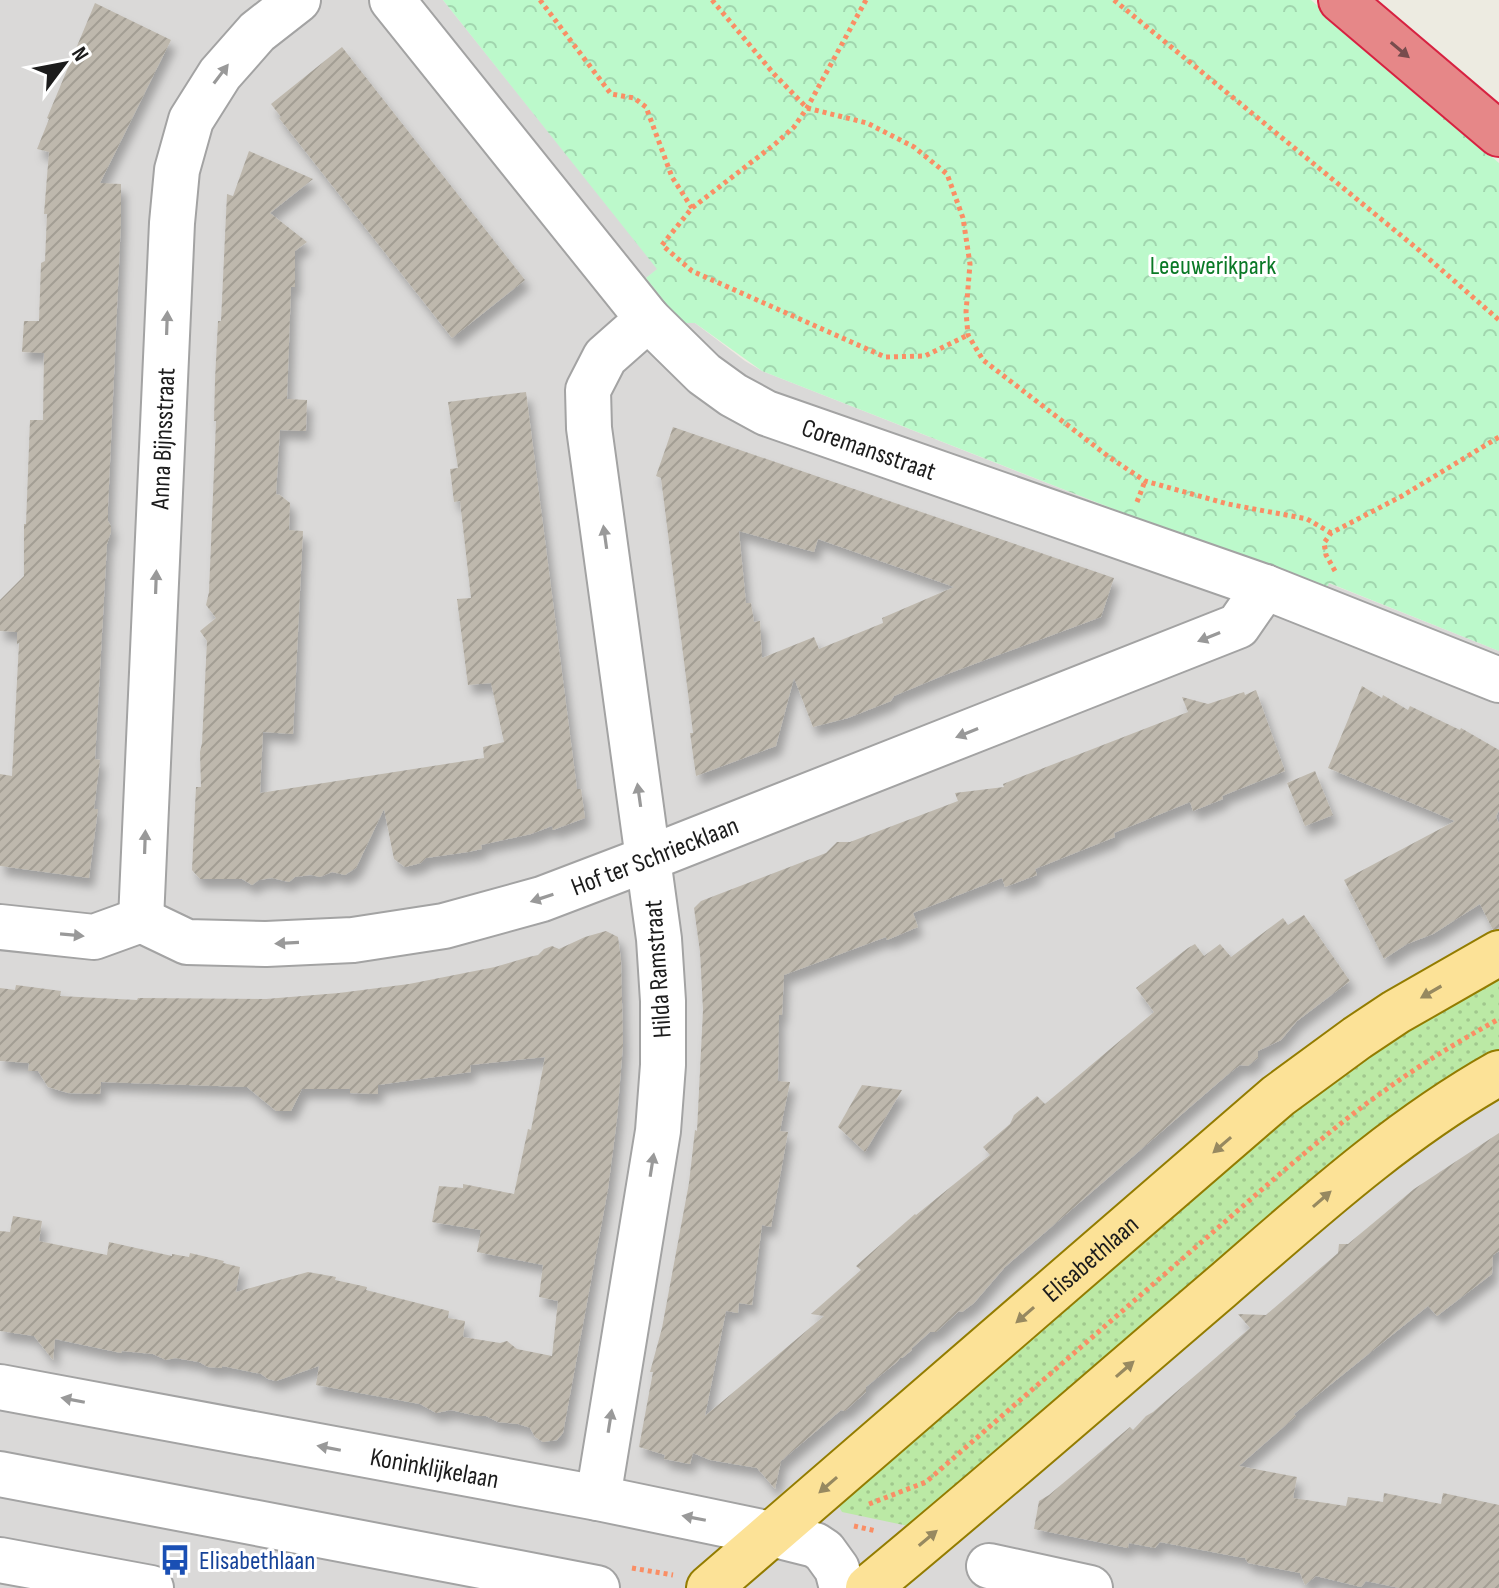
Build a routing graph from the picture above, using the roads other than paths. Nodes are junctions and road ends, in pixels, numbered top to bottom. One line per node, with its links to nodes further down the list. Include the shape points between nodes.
1 (298, 0): 9 (street, Anna Bijnsstraat, one-way to 1, via 177,170 191,120 220,74 257,32)
2 (392, 0): 5 (street, Coremansstraat)
3 (1341, 0): 4 (highway, one-way to 4)
4 (1499, 134)
5 (648, 319): 6 (street, Coremansstraat, via 704,374 766,413); 8 (street, Hilda Ramstraat, one-way to 5, via 588,390 605,357)
6 (1265, 587): 7 (street, Coremansstraat); 8 (street, Hof ter Schriecklaan, one-way to 8, via 1238,626)
7 (1499, 680)
8 (647, 859): 9 (street, Hof ter Schriecklaan, one-way to 9, via 542,899 444,926 353,940 187,942); 15 (street, Hilda Ramstraat, one-way to 8, via 662,1079 659,939)
9 (141, 920): 10 (street, one-way to 9, via 94,937)
10 (0, 927)
11 (1497, 957): 16 (main road, Elisabethlaan, one-way to 16, via 1396,1012 1278,1096)
12 (1499, 1073): 24 (main road, one-way to 12, via 1330,1192)
13 (0, 1387): 15 (street, Koninklijkelaan, one-way to 13)
14 (0, 1474): 19 (street)
15 (598, 1498): 16 (street, Koninklijkelaan, one-way to 15)
16 (771, 1534): 22 (main road, Elisabethlaan); 23 (street, Koninklijkelaan, via 824,1551)
17 (0, 1560): 20 (street)
18 (989, 1566): 25 (street)
19 (513, 1581): 21 (street)
20 (151, 1588)
21 (597, 1588)
22 (709, 1588)
23 (842, 1588)
24 (868, 1588)
25 (1090, 1588)

